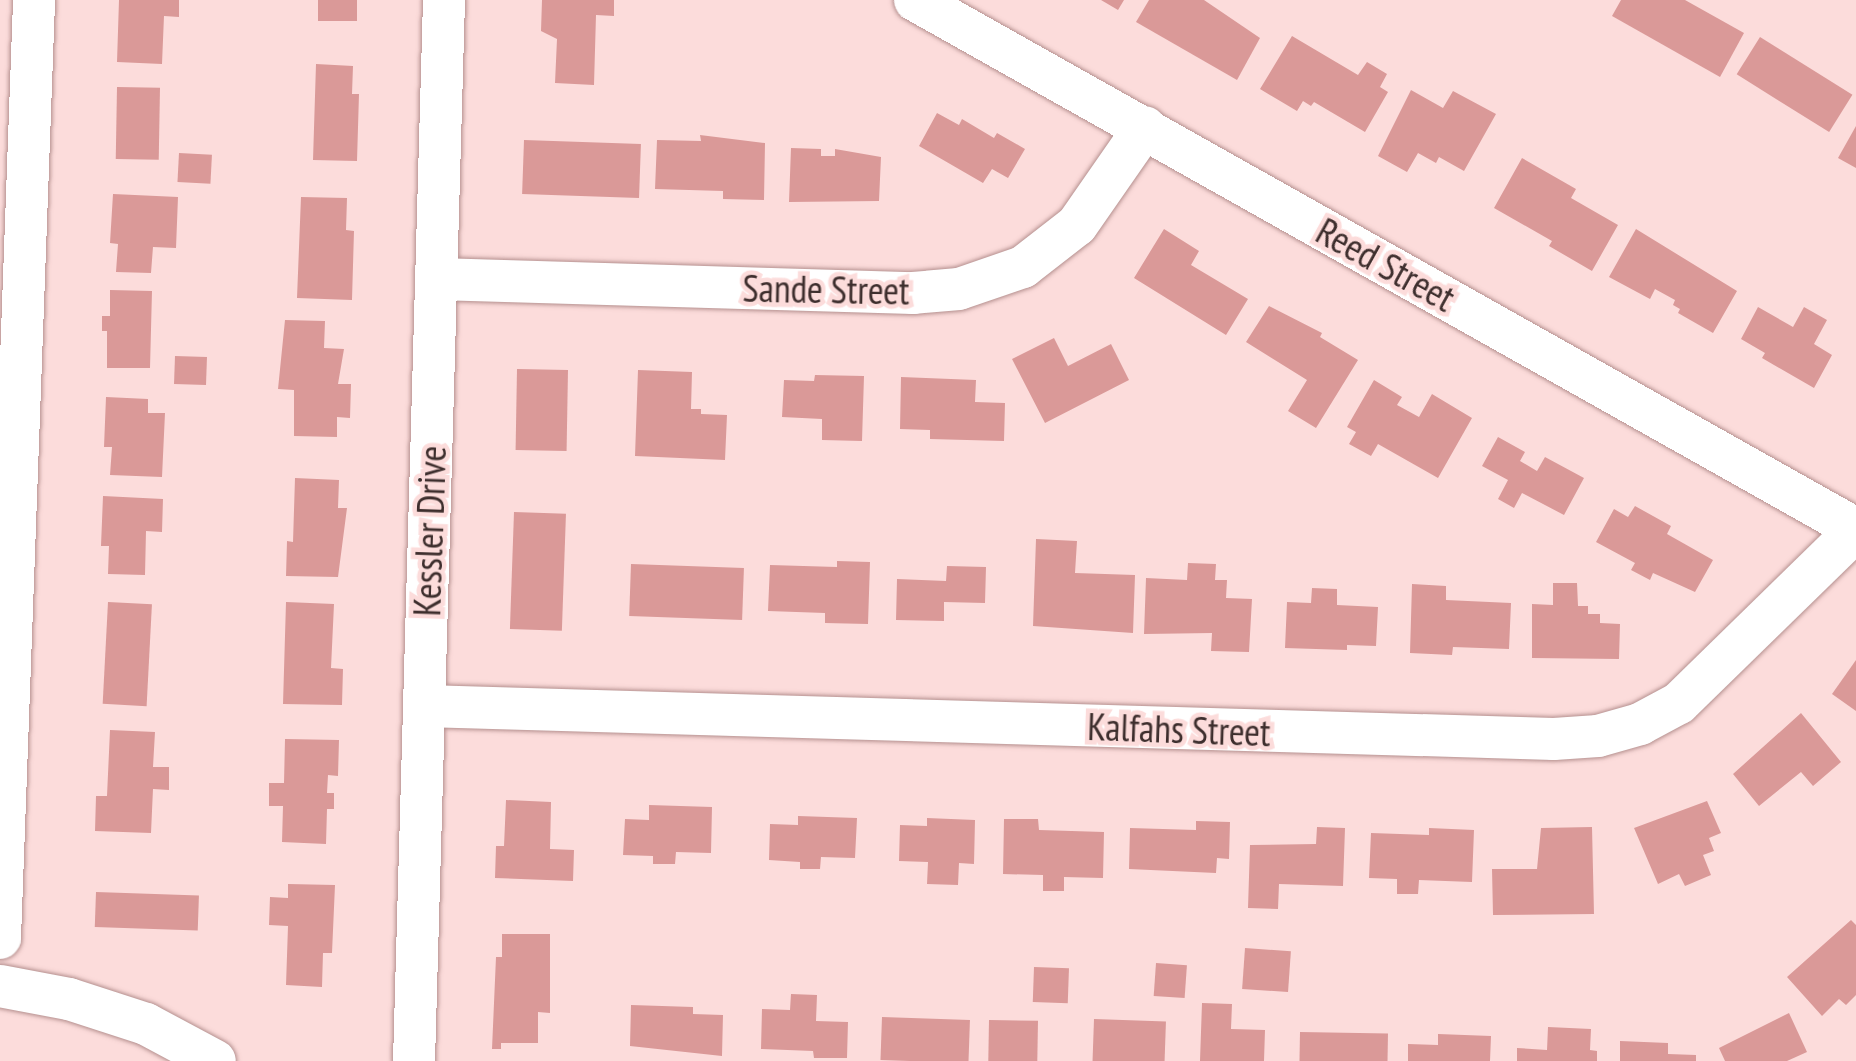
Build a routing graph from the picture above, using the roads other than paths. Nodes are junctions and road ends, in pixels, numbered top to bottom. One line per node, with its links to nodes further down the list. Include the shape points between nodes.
1 (34, 0): 8 (street)
2 (444, 0): 5 (street, Kessler Drive)
3 (915, 0): 4 (street, Reed Street)
4 (1144, 127): 5 (street, Sande Street, via 1077,225 1023,266 959,289); 6 (street, Reed Street)
5 (437, 279): 7 (street, Kessler Drive)
6 (1856, 530): 7 (street, Kalfahs Street, via 1679,703 1598,736)
7 (424, 706): 11 (street, Kessler Drive)
8 (0, 938)
9 (0, 986): 10 (street, via 146,1024)
10 (215, 1061)
11 (414, 1061)

